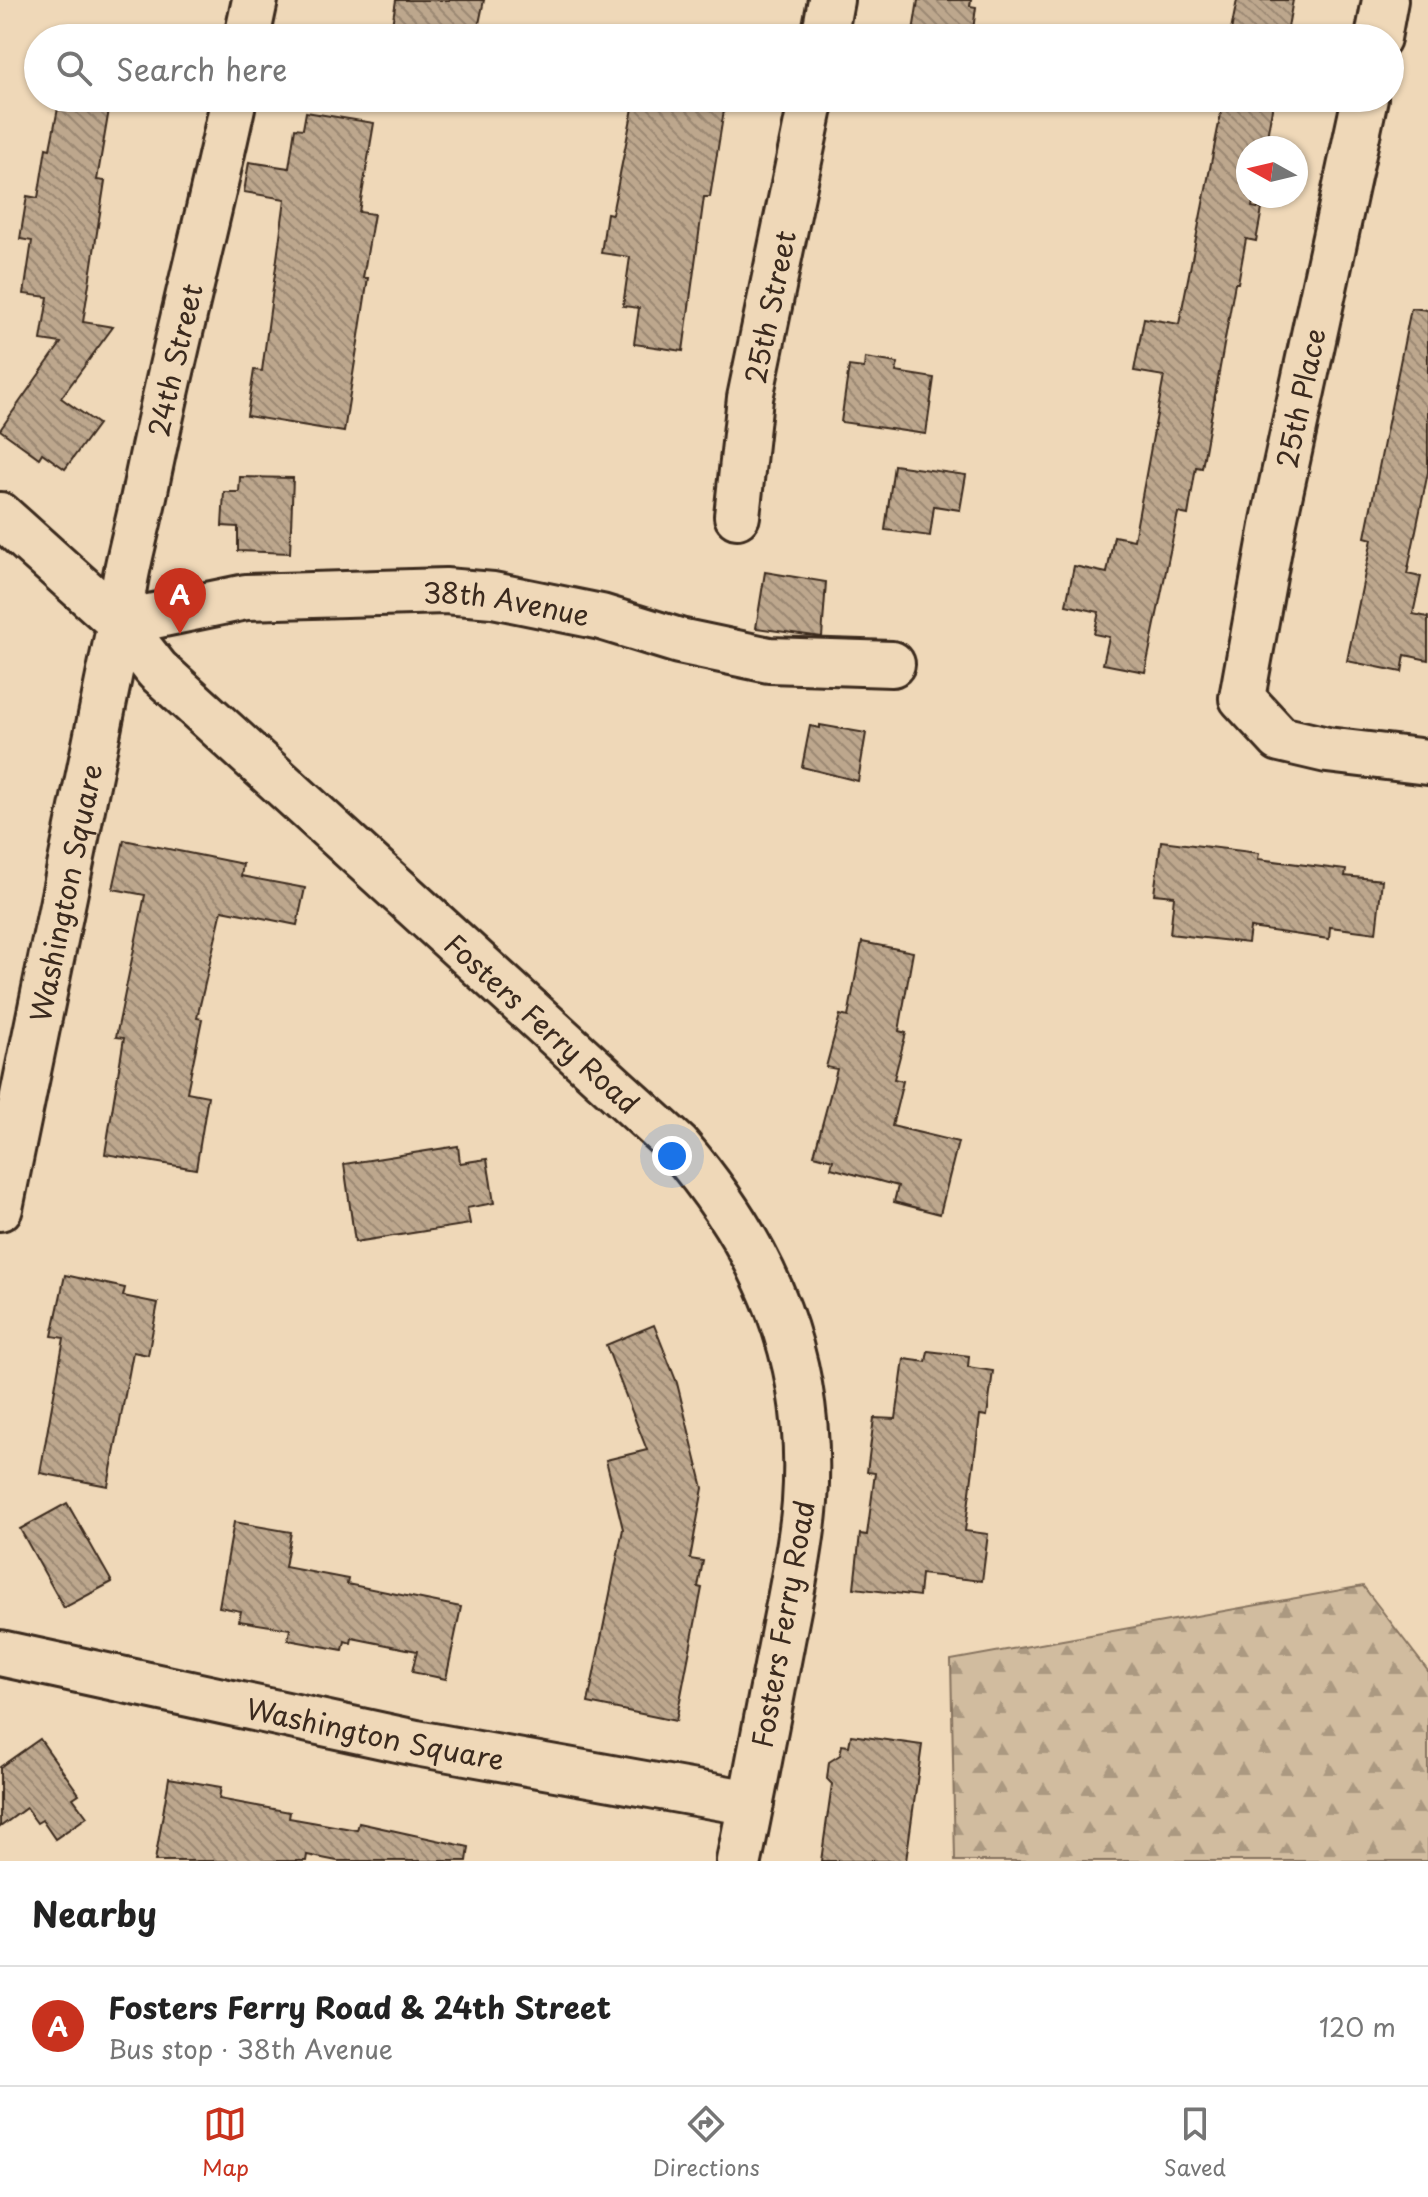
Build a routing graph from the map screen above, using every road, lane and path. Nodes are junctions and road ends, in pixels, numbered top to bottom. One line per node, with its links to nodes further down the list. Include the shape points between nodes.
1 (255, 0): 4 (street)
2 (831, 0): 5 (street)
3 (1385, 0): 6 (street)
4 (250, 24)
5 (827, 24)
6 (1381, 24)
7 (231, 112): 12 (street, 24th Street, via 150,452)
8 (809, 112): 11 (street, 25th Street, via 750,398)
9 (1362, 112): 14 (street, 25th Place, via 1274,521 1242,698 1280,739)
10 (0, 515): 12 (street, Fosters Ferry Road)
11 (737, 516)
12 (120, 623): 13 (street, 38th Avenue, via 246,597 445,591 601,617 769,660); 15 (street, Washington Square); 17 (street, Fosters Ferry Road, via 157,670 678,1146 739,1225 782,1315 795,1362 807,1456 799,1551)
13 (892, 664)
14 (1428, 762)
15 (0, 1208)
16 (0, 1653): 17 (street, Washington Square, via 416,1743)
17 (751, 1803): 18 (street, Fosters Ferry Road)
18 (739, 1861)

